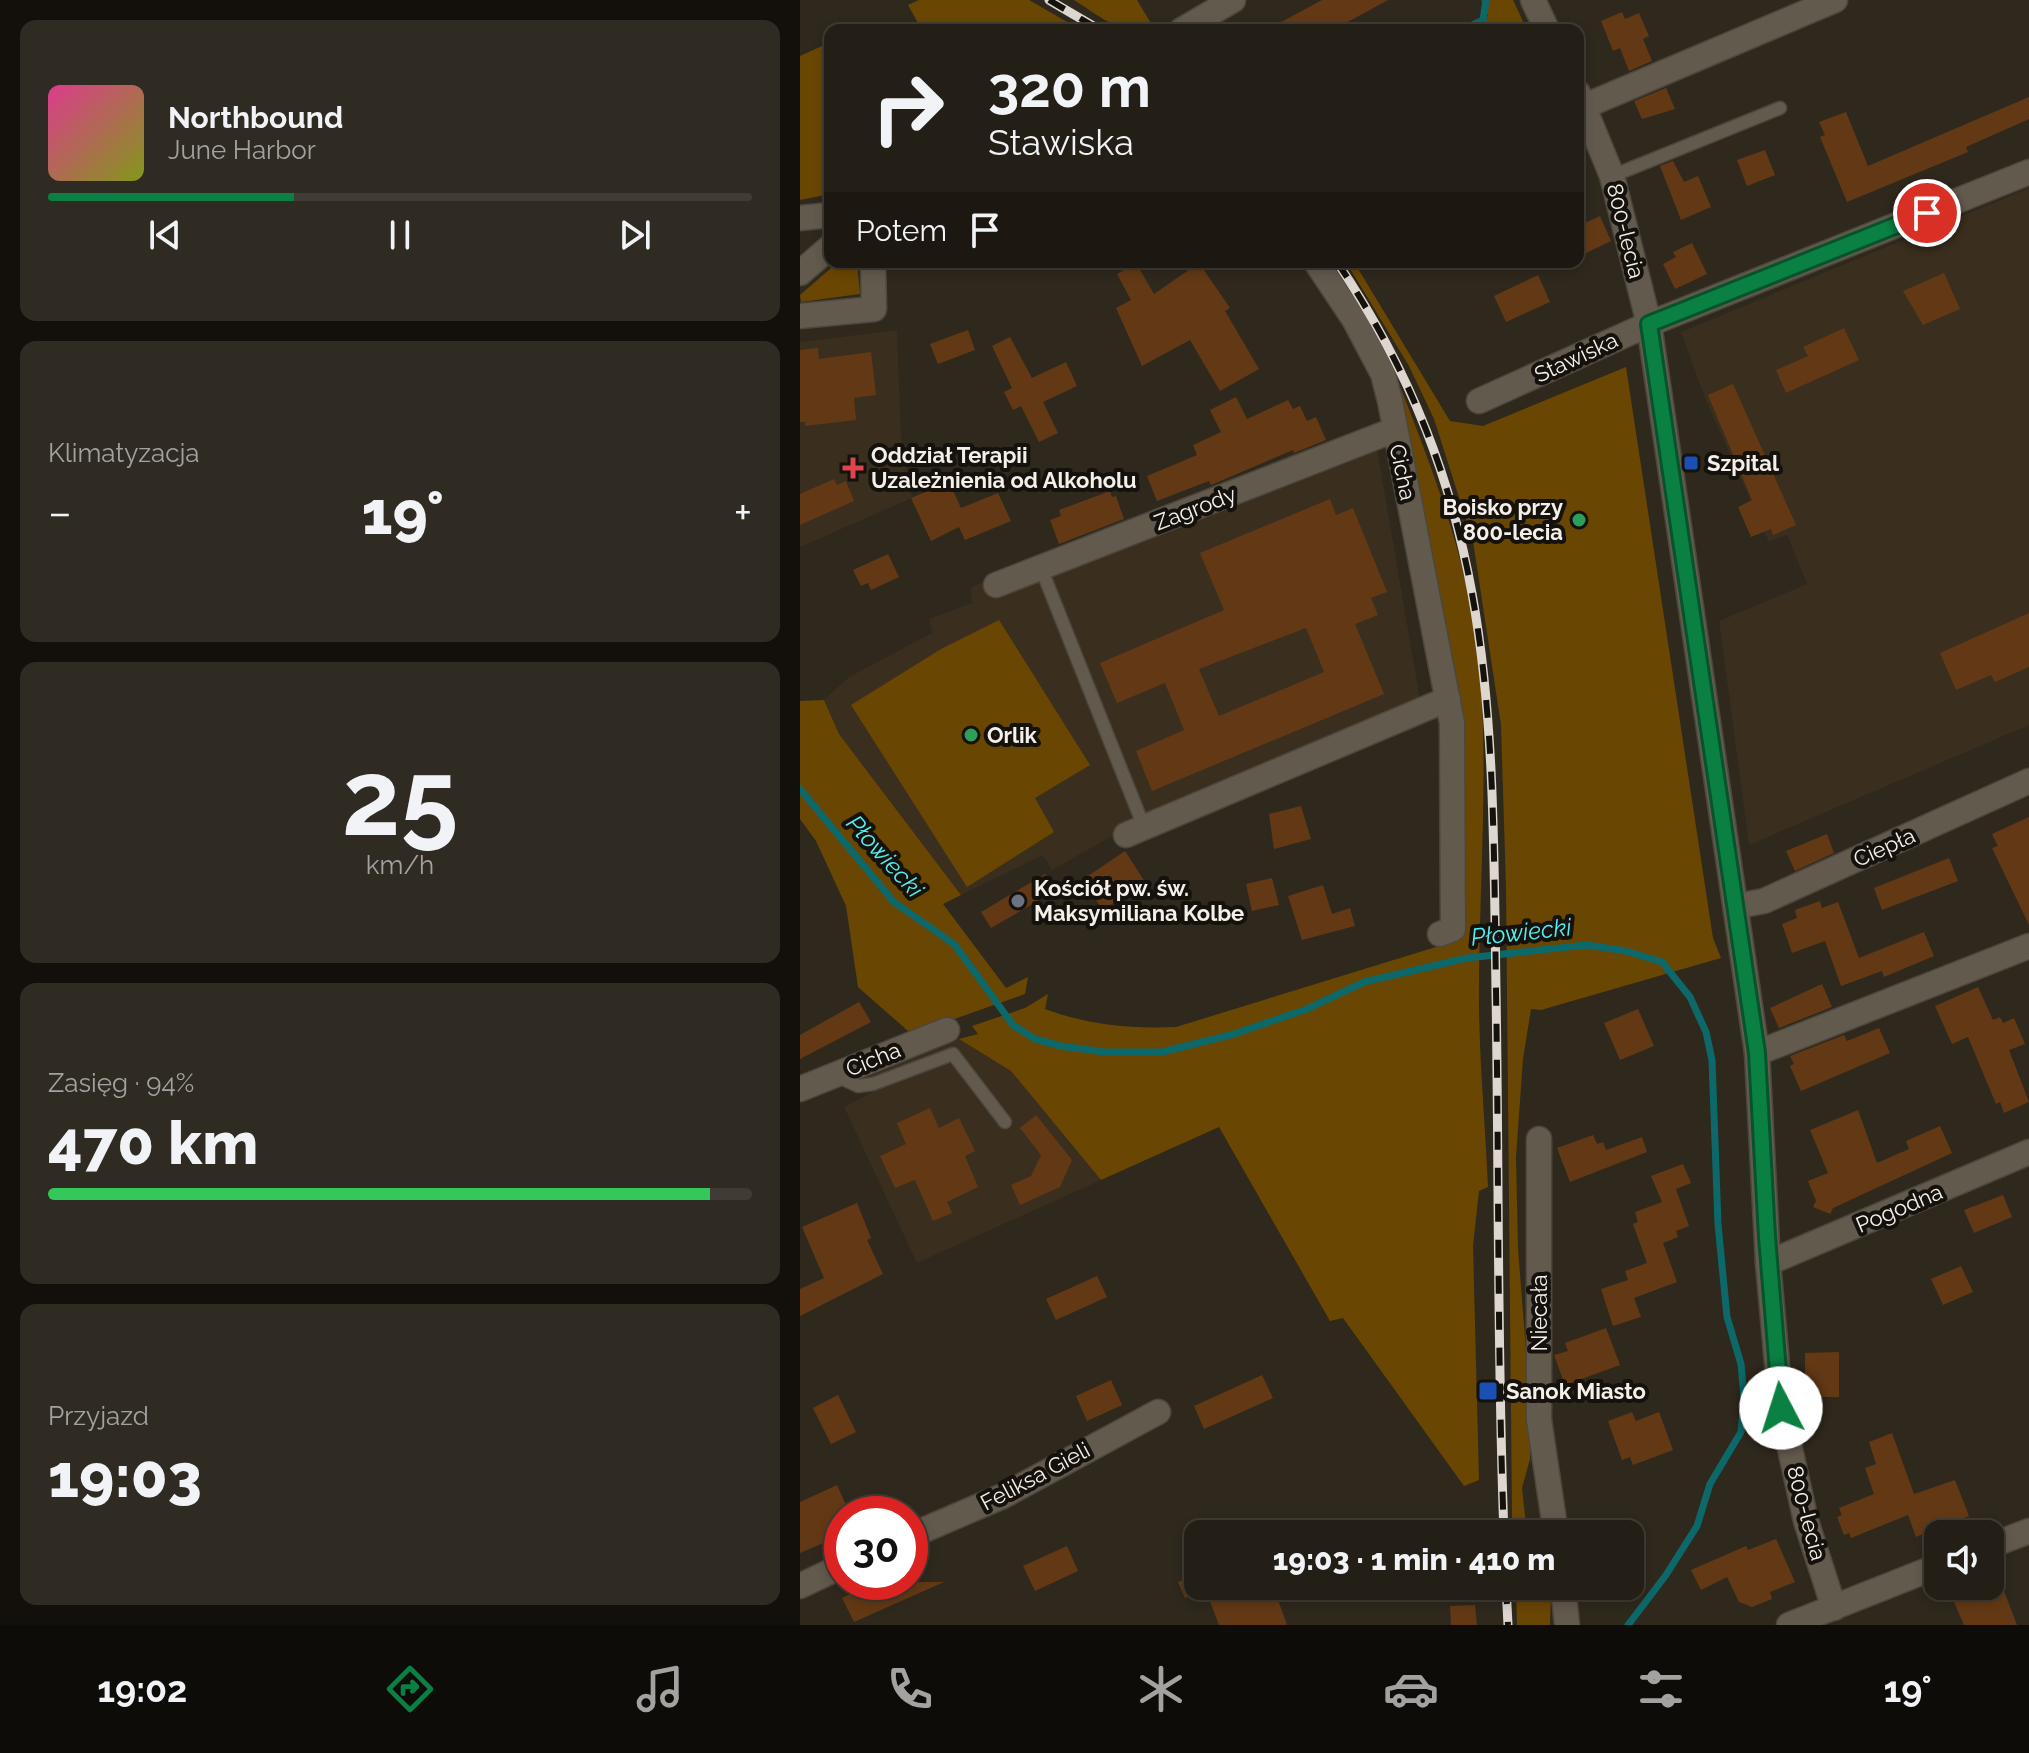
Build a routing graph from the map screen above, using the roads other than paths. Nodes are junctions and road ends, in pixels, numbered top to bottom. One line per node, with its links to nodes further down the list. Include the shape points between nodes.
1 (1233, 0): 4 (street)
2 (1835, 0): 6 (street)
3 (1535, 1): 5 (street)
4 (1192, 24)
5 (1545, 24)
6 (1584, 99)
7 (1584, 107): 10 (street, 800-lecia)
8 (1780, 108): 10 (lane)
9 (2029, 172): 18 (street, Stawiska)
10 (1612, 176): 18 (street, 800-lecia)
11 (824, 216): 12 (street)
12 (800, 218)
13 (824, 252): 16 (street)
14 (873, 268): 17 (street, via 874,309)
15 (1320, 268): 20 (street, Cicha, via 1383,374)
16 (800, 273)
17 (800, 316)
18 (1649, 324): 19 (street, Stawiska); 26 (street, 800-lecia)
19 (1479, 401)
20 (1394, 430): 21 (street, Zagrody); 23 (street, Cicha)
21 (1041, 568): 22 (street, Zagrody); 25 (lane)
22 (996, 585)
23 (1448, 699): 25 (street); 27 (street, Cicha, via 1453,929)
24 (2029, 781): 26 (street, Ciepła, via 1764,901)
25 (1135, 831)
26 (1737, 906): 30 (street, 800-lecia)
27 (1440, 934)
28 (2029, 946): 30 (street)
29 (947, 1030): 31 (street, Cicha)
30 (1757, 1053): 36 (street, 800-lecia)
31 (834, 1074): 32 (street, Cicha); 33 (lane, via 858,1086 873,1084 953,1054)
32 (800, 1089)
33 (1005, 1122)
34 (1539, 1139): 38 (street, Niecała, via 1539,1420)
35 (2029, 1152): 36 (street, Pogodna)
36 (1768, 1263): 46 (street, 800-lecia, via 1781,1408 1806,1521)
37 (1158, 1412): 39 (street, Feliksa Gieli, via 1003,1496)
38 (1554, 1520)
39 (928, 1528)
40 (2029, 1531): 41 (street)
41 (2004, 1541)
42 (1924, 1572): 46 (street)
43 (824, 1575): 44 (street)
44 (800, 1586)
45 (1564, 1600): 47 (street)
46 (1834, 1608): 48 (street)
47 (1567, 1625)
48 (1789, 1625)

